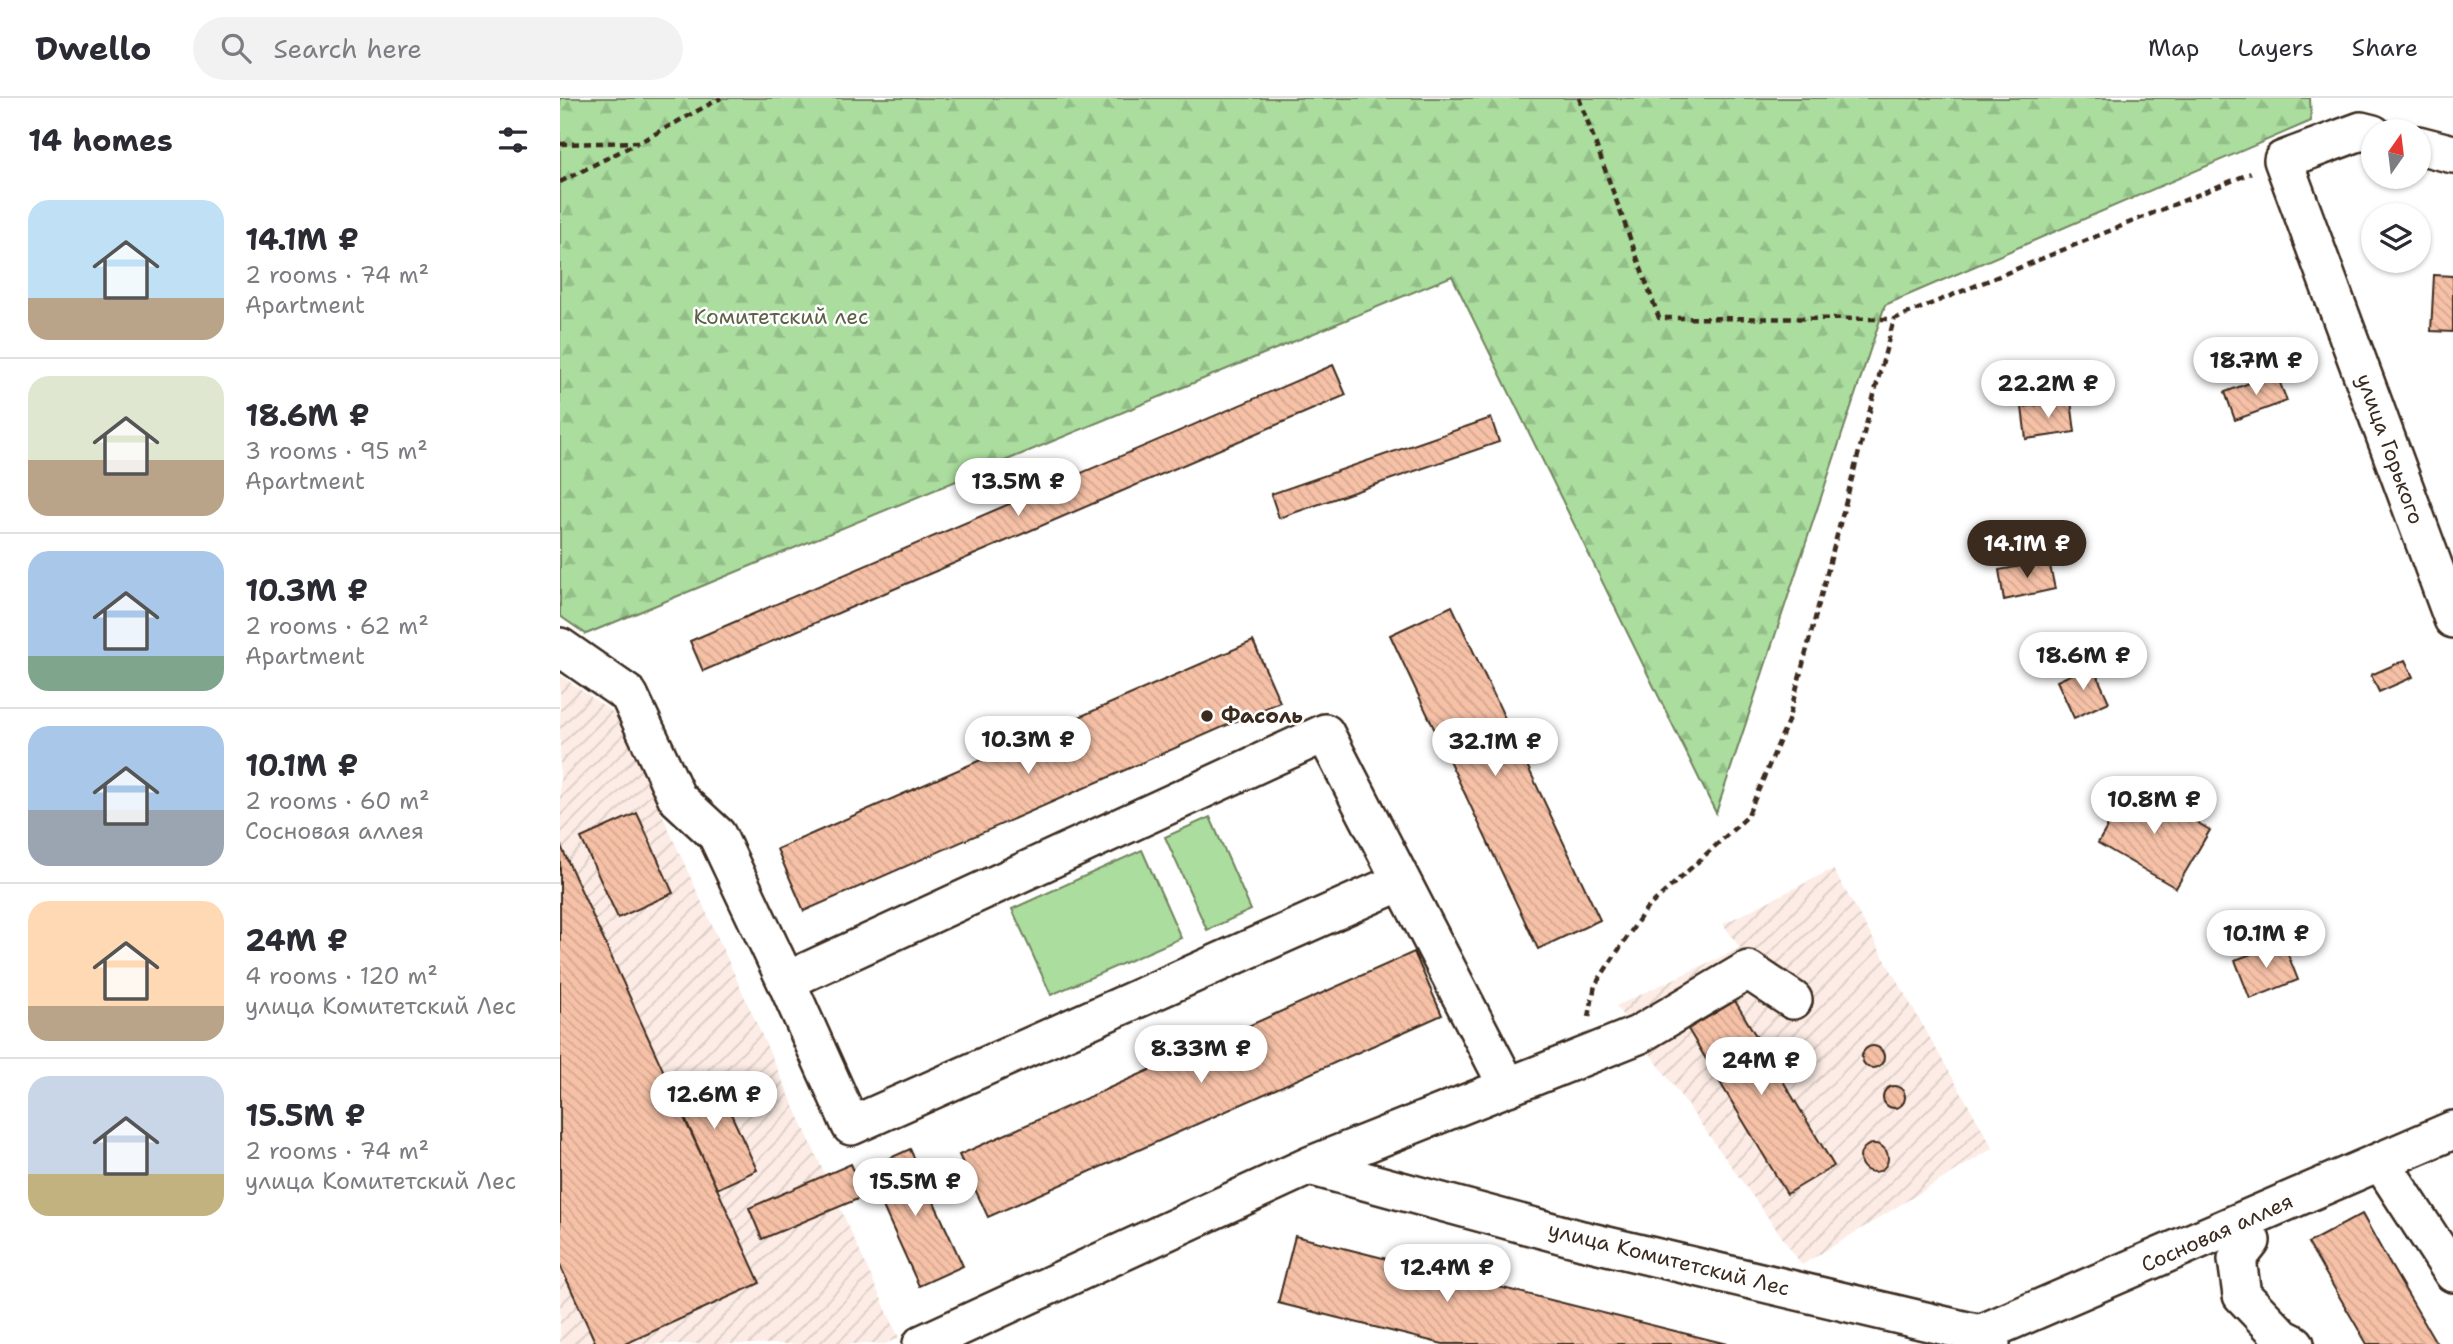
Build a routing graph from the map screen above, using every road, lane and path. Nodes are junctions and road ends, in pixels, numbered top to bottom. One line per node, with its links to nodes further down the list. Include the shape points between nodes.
1 (721, 98): 4 (path)
2 (1579, 98): 10 (path, via 1659,318)
3 (2361, 131): 8 (street)
4 (640, 142): 5 (path); 9 (path)
5 (560, 144)
6 (2431, 148): 7 (street)
7 (2453, 153)
8 (2283, 160): 10 (path); 11 (street, улица Горького)
9 (560, 182)
10 (1894, 319): 16 (path, via 1778,745 1747,817 1646,909 1595,985)
11 (2453, 619)
12 (560, 647): 14 (street, via 629,695 677,798 717,835)
13 (1400, 882): 14 (street, via 851,1126); 14 (street, via 1325,733); 17 (street)
14 (786, 981)
15 (1793, 1000): 16 (street, via 1748,970 1638,1035)
16 (1582, 1059): 17 (street)
17 (1508, 1087): 20 (street)
18 (2453, 1130): 19 (street, Сосновая аллея)
19 (2381, 1162): 21 (street, Сосновая аллея); 22 (street)
20 (1309, 1166): 23 (street, улица Комитетский Лес, via 1583,1240); 24 (street)
21 (2238, 1224): 23 (street, Сосновая аллея); 25 (street, via 2251,1241 2237,1259 2242,1295 2283,1338)
22 (2453, 1273)
23 (1986, 1339)
24 (922, 1344)
25 (2295, 1344)

